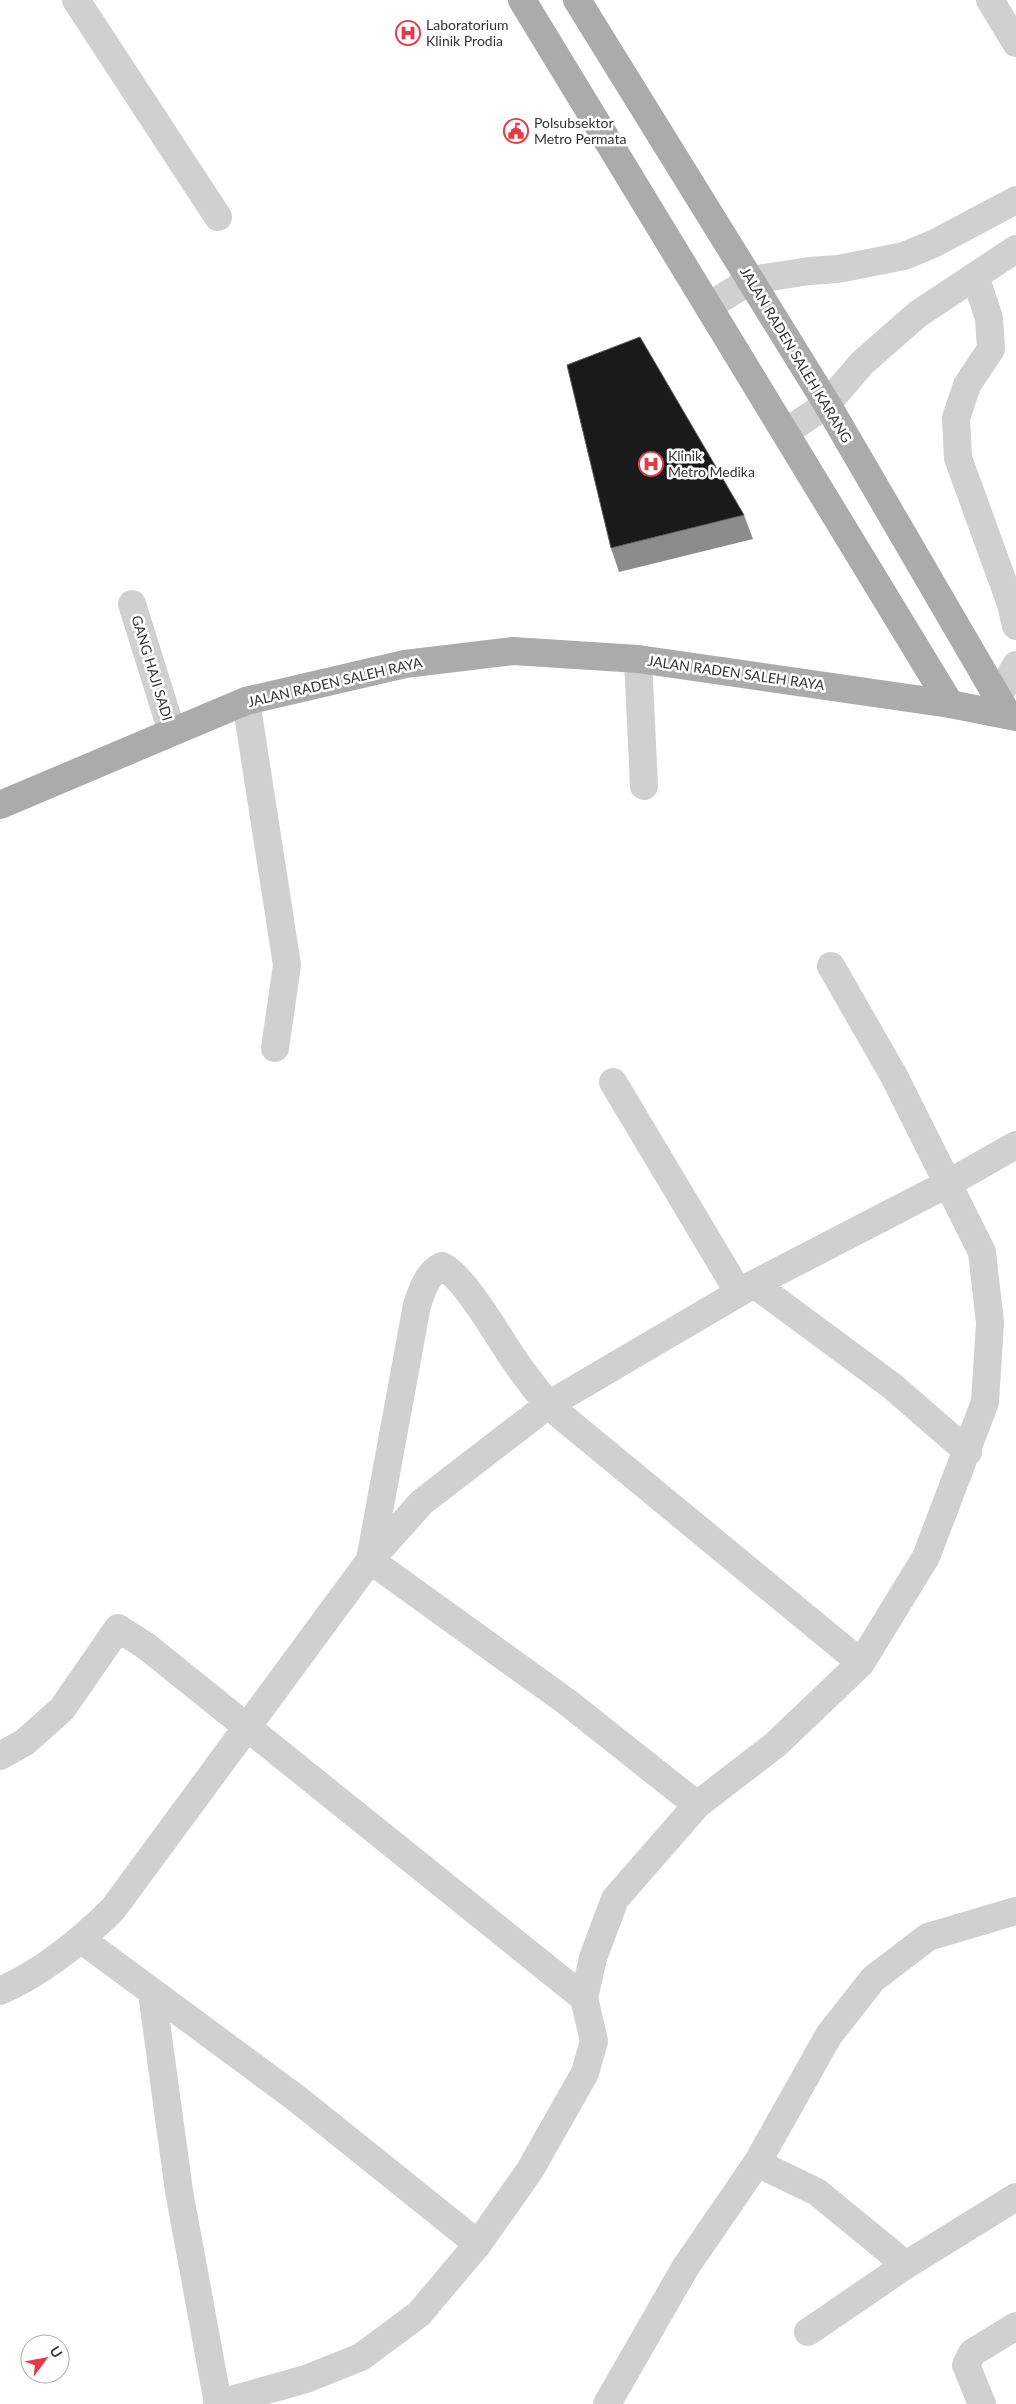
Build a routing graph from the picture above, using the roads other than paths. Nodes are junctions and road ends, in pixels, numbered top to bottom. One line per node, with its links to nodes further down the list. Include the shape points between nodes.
1 (76, 0): 7 (street)
2 (522, 0): 11 (main road)
3 (577, 0): 10 (main road, JALAN RADEN SALEH KARANG)
4 (990, 0): 5 (street)
5 (1016, 42)
6 (1016, 200): 10 (street, via 904,256 838,269 810,270)
7 (218, 217)
8 (1016, 249): 9 (street)
9 (974, 276): 12 (street, via 911,320 862,363); 15 (street, via 989,318 991,349 967,384 956,418 958,458)
10 (751, 280): 11 (street); 12 (main road, JALAN RADEN SALEH KARANG)
11 (709, 306): 13 (main road)
12 (827, 404): 13 (street); 20 (main road, JALAN RADEN SALEH KARANG)
13 (786, 432): 19 (main road)
14 (132, 604): 21 (street, GANG HAJI SADI)
15 (1016, 626)
16 (638, 659): 18 (main road, JALAN RADEN SALEH RAYA, via 513,651 405,664); 19 (main road, JALAN RADEN SALEH RAYA); 22 (street)
17 (1016, 665): 20 (street)
18 (246, 701): 21 (main road, JALAN RADEN SALEH RAYA); 25 (street, via 287,965)
19 (950, 704): 20 (main road, JALAN RADEN SALEH RAYA)
20 (1007, 710)
21 (172, 732): 23 (main road, JALAN RADEN SALEH RAYA)
22 (644, 786)
23 (0, 804)
24 (831, 966): 28 (street, via 894,1076)
25 (275, 1048)
26 (613, 1082): 29 (street)
27 (1016, 1145): 28 (street)
28 (949, 1183): 29 (street); 31 (street, via 982,1252 990,1323 985,1402)
29 (747, 1289): 30 (street); 31 (street, via 892,1386)
30 (548, 1405): 32 (street, via 422,1502); 32 (street, via 461,1283 450,1270 442,1266 435,1269 426,1281 417,1306); 33 (street)
31 (968, 1452): 33 (street, via 926,1557)
32 (370, 1560): 34 (street); 36 (street, via 567,1702)
33 (861, 1663): 36 (street, via 776,1745)
34 (246, 1728): 35 (street, via 146,1646 118,1628 62,1709 25,1742); 38 (street, via 113,1909); 41 (street)
35 (0, 1756)
36 (697, 1806): 41 (street, via 616,1899 593,1958)
37 (1016, 1911): 42 (street, via 928,1937 873,1980 829,2035)
38 (82, 1940): 39 (street, via 18,1983); 40 (street)
39 (0, 1991)
40 (152, 1993): 44 (street, via 296,2098); 48 (street, via 179,2192)
41 (584, 1998): 44 (street, via 594,2041 585,2073 530,2170)
42 (757, 2163): 45 (street, via 817,2192); 49 (street, via 685,2268)
43 (1016, 2197): 45 (street)
44 (478, 2244): 48 (street, via 419,2314 361,2357 306,2379)
45 (906, 2266): 47 (street)
46 (1016, 2326): 50 (street, via 972,2353 966,2365)
47 (808, 2332)
48 (218, 2404)
49 (607, 2404)
50 (982, 2404)

